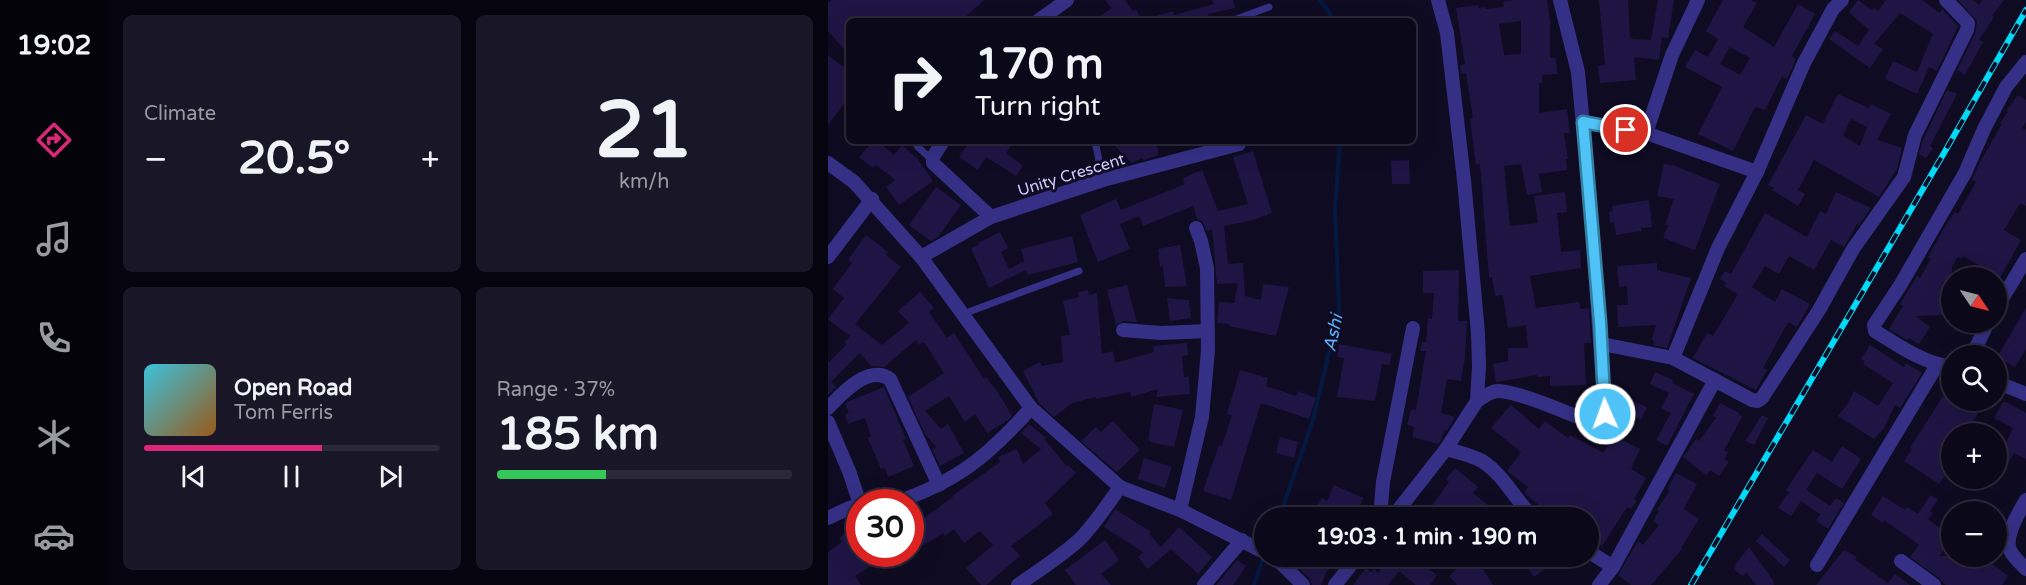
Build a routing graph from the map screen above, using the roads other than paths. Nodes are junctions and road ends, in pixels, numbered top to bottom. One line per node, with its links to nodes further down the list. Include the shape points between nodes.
1 (1066, 0): 8 (street)
2 (1438, 0): 40 (street, via 1448,33 1464,180 1478,333)
3 (1560, 0): 11 (street, via 1576,62)
4 (1698, 0): 12 (street, via 1672,55)
5 (1946, 0): 37 (street, via 1968,23 1967,30 1915,135 1904,177 1853,249 1762,398 1752,400)
6 (1832, 3): 19 (street)
7 (1269, 7): 9 (lane)
8 (1042, 18)
9 (1239, 18)
10 (2026, 62): 35 (street, via 2006,87 1965,173 1874,324 1875,332)
11 (1583, 122): 12 (street); 33 (street)
12 (1646, 133): 19 (street)
13 (916, 144): 17 (lane)
14 (941, 144): 17 (street)
15 (1096, 144): 20 (lane)
16 (1239, 144): 20 (street, Unity Crescent)
17 (932, 160): 22 (street)
18 (828, 163): 21 (street)
19 (1757, 172): 34 (street, via 1718,248)
20 (1103, 180): 22 (street, Unity Crescent)
21 (872, 199): 24 (street); 25 (street)
22 (991, 217): 25 (street, Unity Crescent)
23 (1196, 228): 32 (street, via 1207,268)
24 (828, 257)
25 (921, 257): 29 (street)
26 (2026, 259): 28 (street)
27 (1079, 271): 29 (lane)
28 (2007, 291)
29 (962, 314): 42 (street)
30 (1413, 328): 50 (street)
31 (1123, 330): 32 (street)
32 (1208, 331): 54 (street, via 1202,417)
33 (1602, 344): 34 (street); 40 (street, via 1606,409 1596,420 1498,391)
34 (1673, 358): 37 (street)
35 (1937, 365): 36 (street); 60 (street)
36 (1941, 366)
37 (1715, 380): 63 (street)
38 (2007, 386): 39 (street)
39 (2026, 394)
40 (1477, 401): 44 (street)
41 (828, 408): 45 (street, via 869,376 886,376)
42 (1031, 408): 45 (street, via 991,450); 46 (street)
43 (828, 422): 47 (street)
44 (1446, 449): 51 (street); 52 (street, via 1482,461)
45 (939, 485): 48 (street)
46 (1120, 487): 54 (street); 65 (street, via 1079,540)
47 (855, 489)
48 (924, 491)
49 (2026, 500): 64 (street, via 2013,522 2008,546)
50 (1381, 507)
51 (1401, 507)
52 (1525, 507)
53 (846, 509): 55 (street)
54 (1180, 510): 56 (street)
55 (828, 518)
56 (1242, 540): 57 (street); 66 (street)
57 (1254, 546)
58 (1599, 559): 63 (street)
59 (1901, 561): 70 (street)
60 (1817, 564)
61 (1285, 567): 67 (street)
62 (1349, 567): 68 (street)
63 (1613, 567): 69 (street)
64 (2026, 569)
65 (1017, 585)
66 (1204, 585)
67 (1303, 585)
68 (1335, 585)
69 (1599, 585)
70 (1934, 585)

